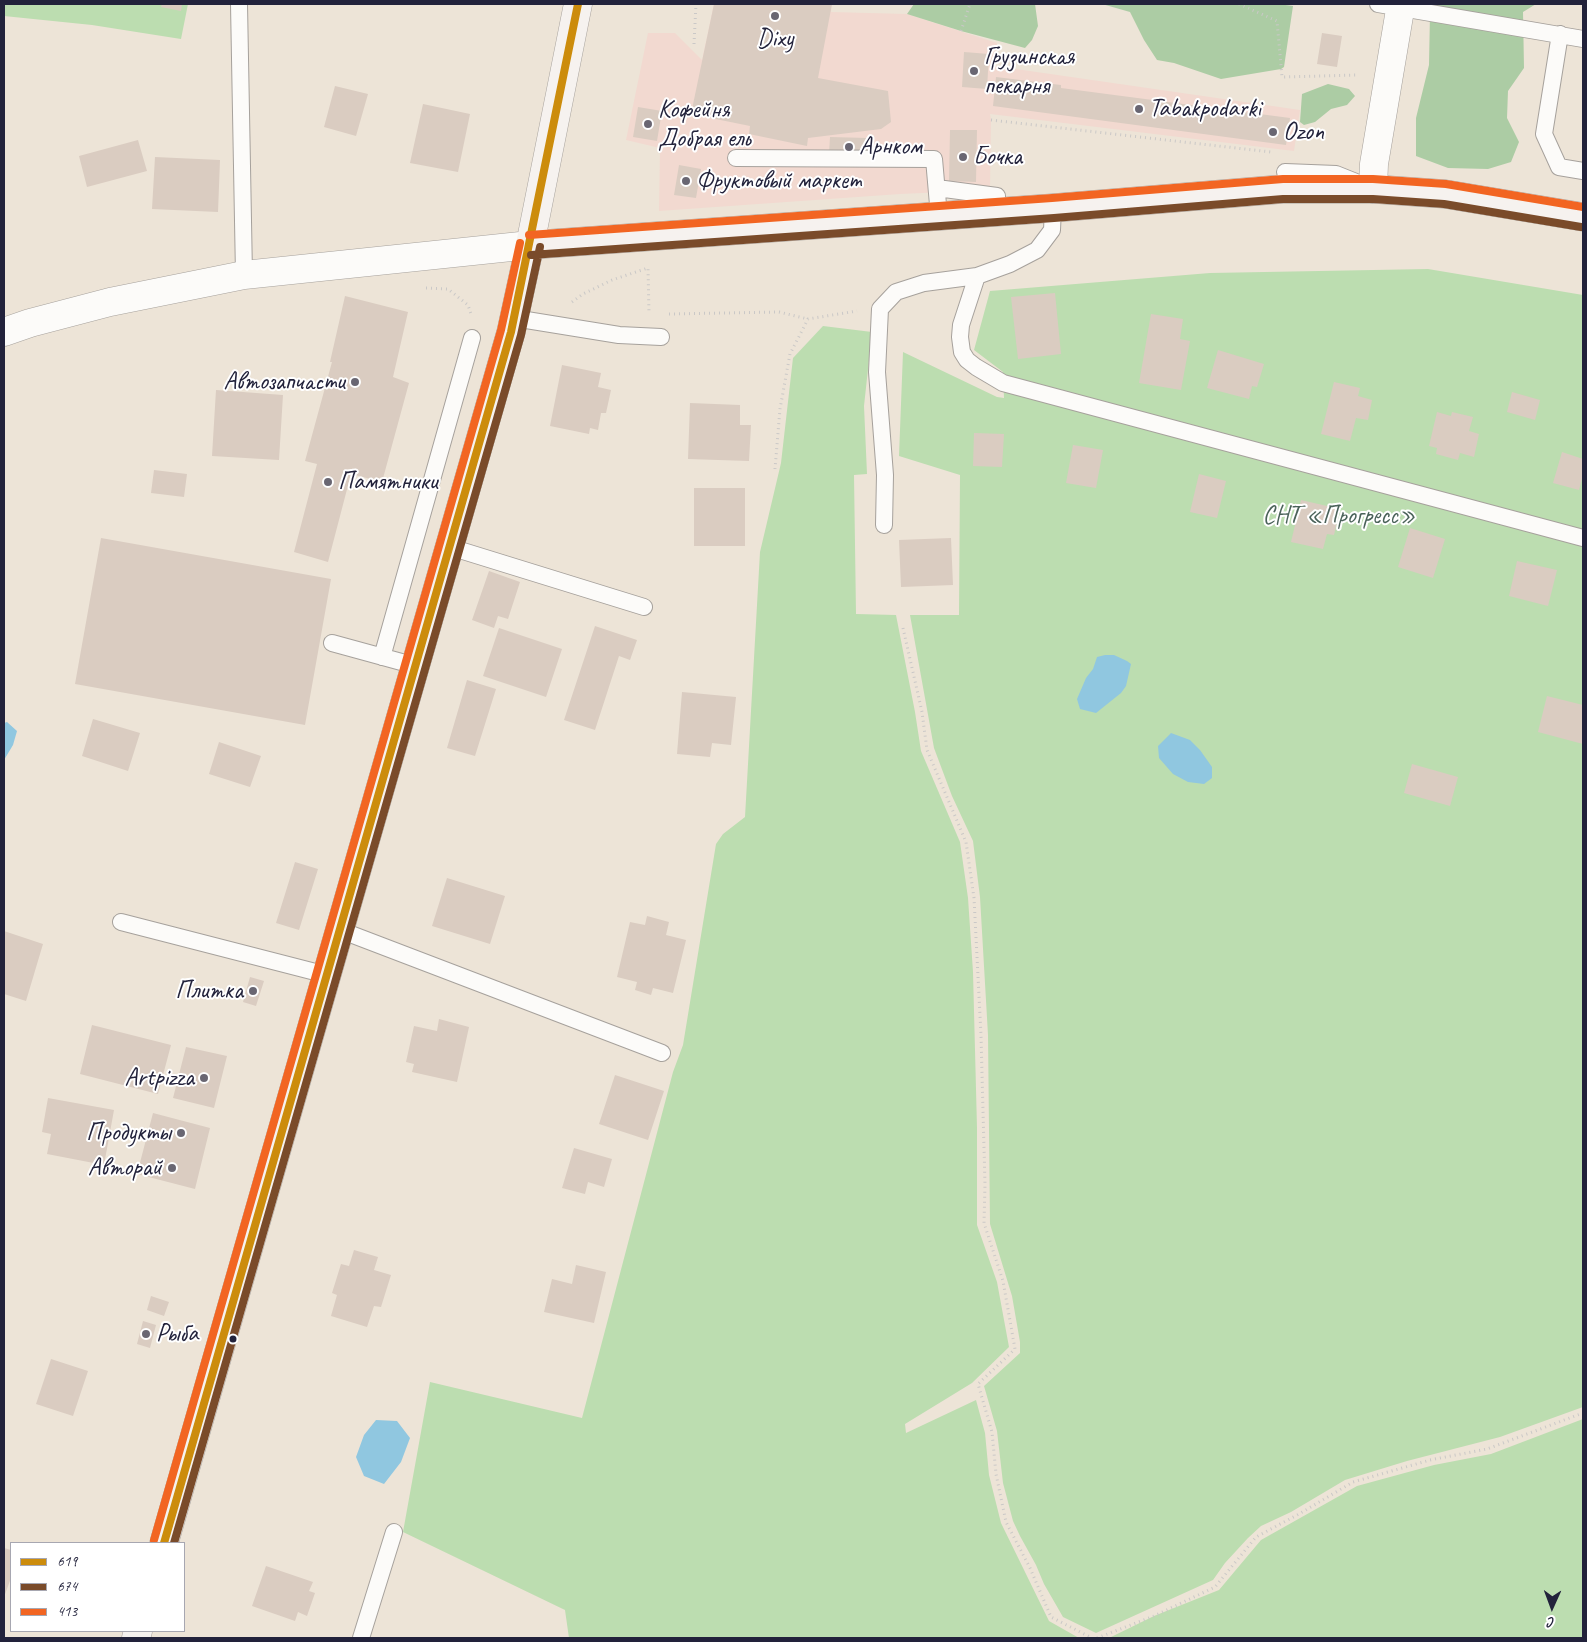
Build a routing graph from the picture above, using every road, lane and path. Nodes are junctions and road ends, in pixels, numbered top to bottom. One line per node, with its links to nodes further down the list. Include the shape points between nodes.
1 (239, 4): 24 (lane)
2 (578, 4): 23 (main road)
3 (696, 4): 10 (path)
4 (970, 4): 7 (path)
5 (1238, 4): 11 (path, via 1277,21 1282,77)
6 (1393, 5): 8 (lane, via 1424,13); 11 (street)
7 (961, 32)
8 (1560, 34): 9 (lane); 15 (lane, via 1544,134 1559,167)
9 (1583, 39)
10 (694, 44)
11 (1389, 74): 18 (street)
12 (991, 120): 13 (path)
13 (1276, 153)
14 (736, 158): 17 (lane, via 934,159)
15 (1583, 171)
16 (1285, 172): 18 (lane, via 1336,174)
17 (937, 188): 19 (lane); 21 (lane)
18 (1373, 189): 20 (main road, via 1283,189); 22 (main road, via 1446,194)
19 (997, 196)
20 (1053, 208): 21 (main road); 25 (lane, via 1052,230 1037,250)
21 (939, 216): 23 (main road)
22 (1583, 216)
23 (530, 246): 24 (street); 32 (main road)
24 (244, 275): 35 (street, via 110,302)
25 (977, 276): 28 (lane, via 924,283 896,292); 40 (lane, via 961,325 962,352 976,367 1003,383)
26 (420, 288): 37 (path, via 448,289 468,305 475,324)
27 (649, 301): 34 (path, via 648,268 583,294 560,310)
28 (880, 309): 33 (path); 39 (lane, via 877,372 885,475)
29 (649, 314): 30 (path)
30 (658, 314)
31 (667, 314): 33 (path, via 779,312)
32 (514, 318): 34 (lane); 41 (main road)
33 (808, 319): 38 (path, via 790,354 780,409)
34 (548, 324): 36 (lane, via 619,335)
35 (4, 332)
36 (661, 337)
37 (472, 338): 45 (lane)
38 (775, 469)
39 (884, 525)
40 (1583, 538)
41 (450, 547): 42 (lane); 46 (main road)
42 (644, 607)
43 (904, 628): 55 (path, via 922,712 926,750 966,842 974,898 981,1036 984,1223 1003,1281 1015,1349 978,1384 992,1432 996,1474 1006,1522 1051,1617)
44 (332, 644): 45 (lane)
45 (382, 657): 46 (lane)
46 (416, 666): 48 (main road)
47 (121, 922): 49 (lane)
48 (340, 930): 49 (main road); 50 (lane)
49 (327, 975): 53 (main road)
50 (662, 1053)
51 (1583, 1413): 56 (path, via 1487,1448 1353,1482 1256,1537 1215,1587)
52 (394, 1532): 54 (lane)
53 (164, 1542)
54 (361, 1638)
55 (1092, 1638)
56 (1097, 1638)

